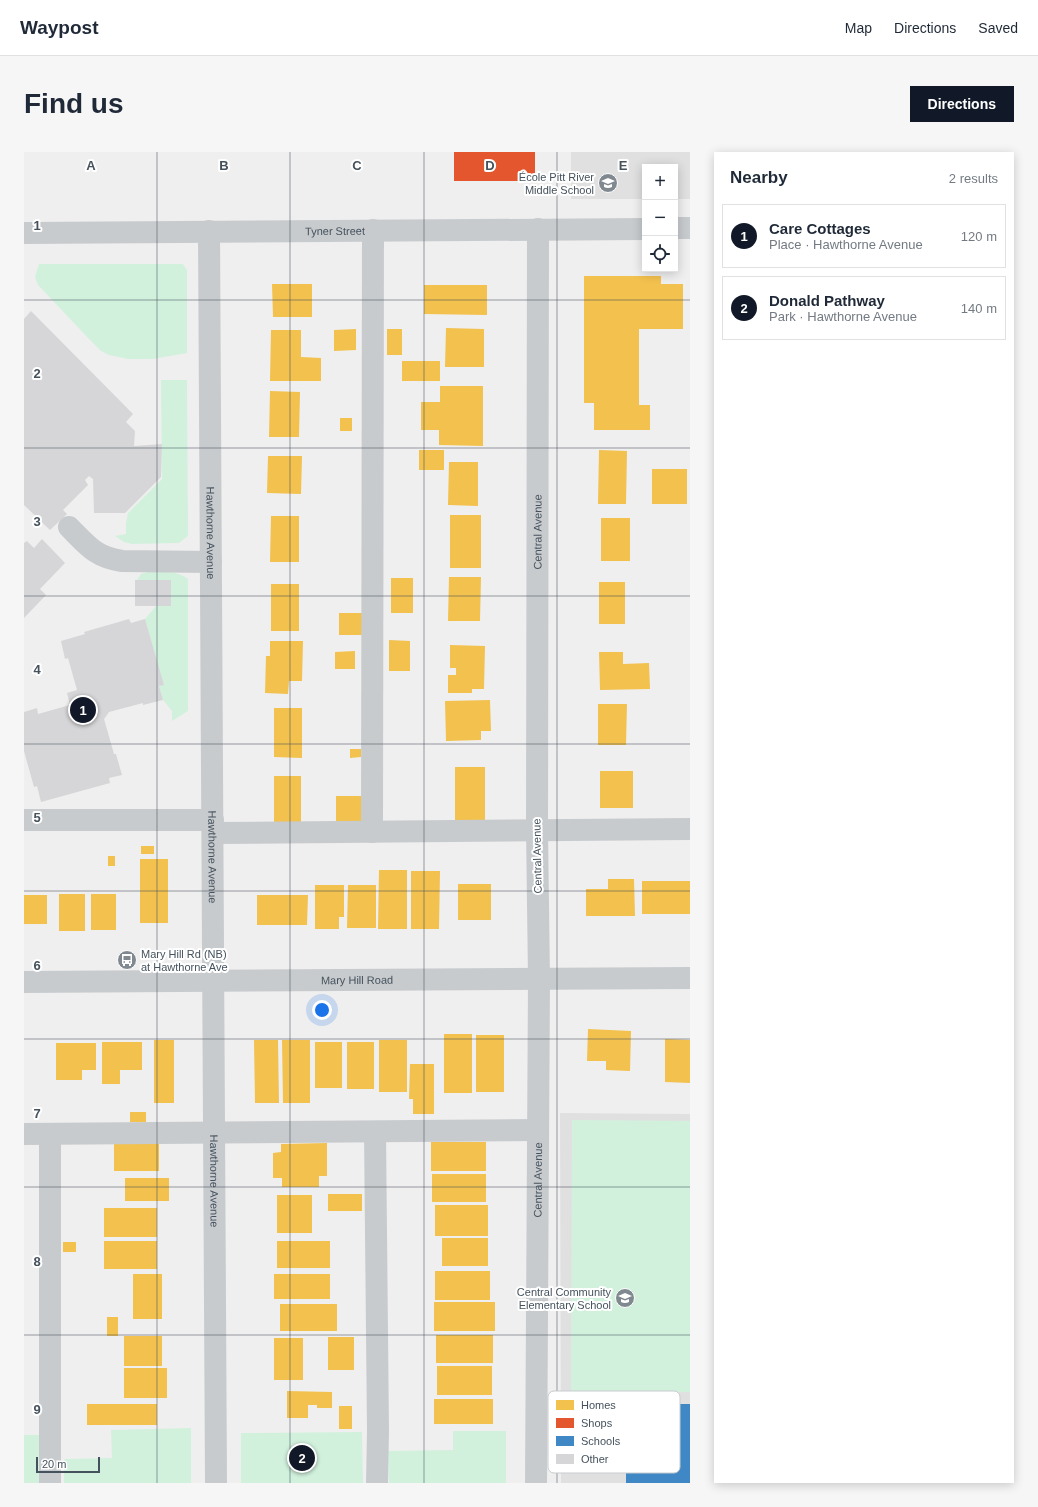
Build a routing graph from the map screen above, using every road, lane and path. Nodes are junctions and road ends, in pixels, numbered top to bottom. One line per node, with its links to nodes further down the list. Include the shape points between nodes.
1 (678, 228): 2 (street)
2 (690, 228)
3 (538, 229): 4 (street, Tyner Street); 5 (street, Tyner Street); 13 (street, Central Avenue)
4 (642, 229)
5 (373, 230): 6 (street, Tyner Street); 14 (street)
6 (209, 232): 7 (street, Tyner Street); 9 (street, Hawthorne Avenue)
7 (24, 233)
8 (69, 527): 9 (street, via 90,548 109,559)
9 (211, 562): 11 (street, Hawthorne Avenue)
10 (24, 820): 11 (street)
11 (213, 826): 14 (street); 17 (street, Hawthorne Avenue)
12 (690, 829): 13 (street)
13 (537, 830): 14 (street); 15 (street, Central Avenue)
14 (372, 832)
15 (539, 978): 16 (street, Mary Hill Road); 17 (street, Mary Hill Road); 19 (street, Central Avenue)
16 (690, 978)
17 (213, 981): 18 (street, Mary Hill Road); 21 (street, Hawthorne Avenue)
18 (24, 982)
19 (538, 1130): 20 (street); 27 (street, Central Avenue)
20 (375, 1132): 21 (street); 26 (street)
21 (214, 1133): 23 (street); 25 (street, Hawthorne Avenue)
22 (24, 1134): 23 (street)
23 (50, 1134): 24 (street)
24 (50, 1483)
25 (216, 1483)
26 (377, 1483)
27 (536, 1483)

